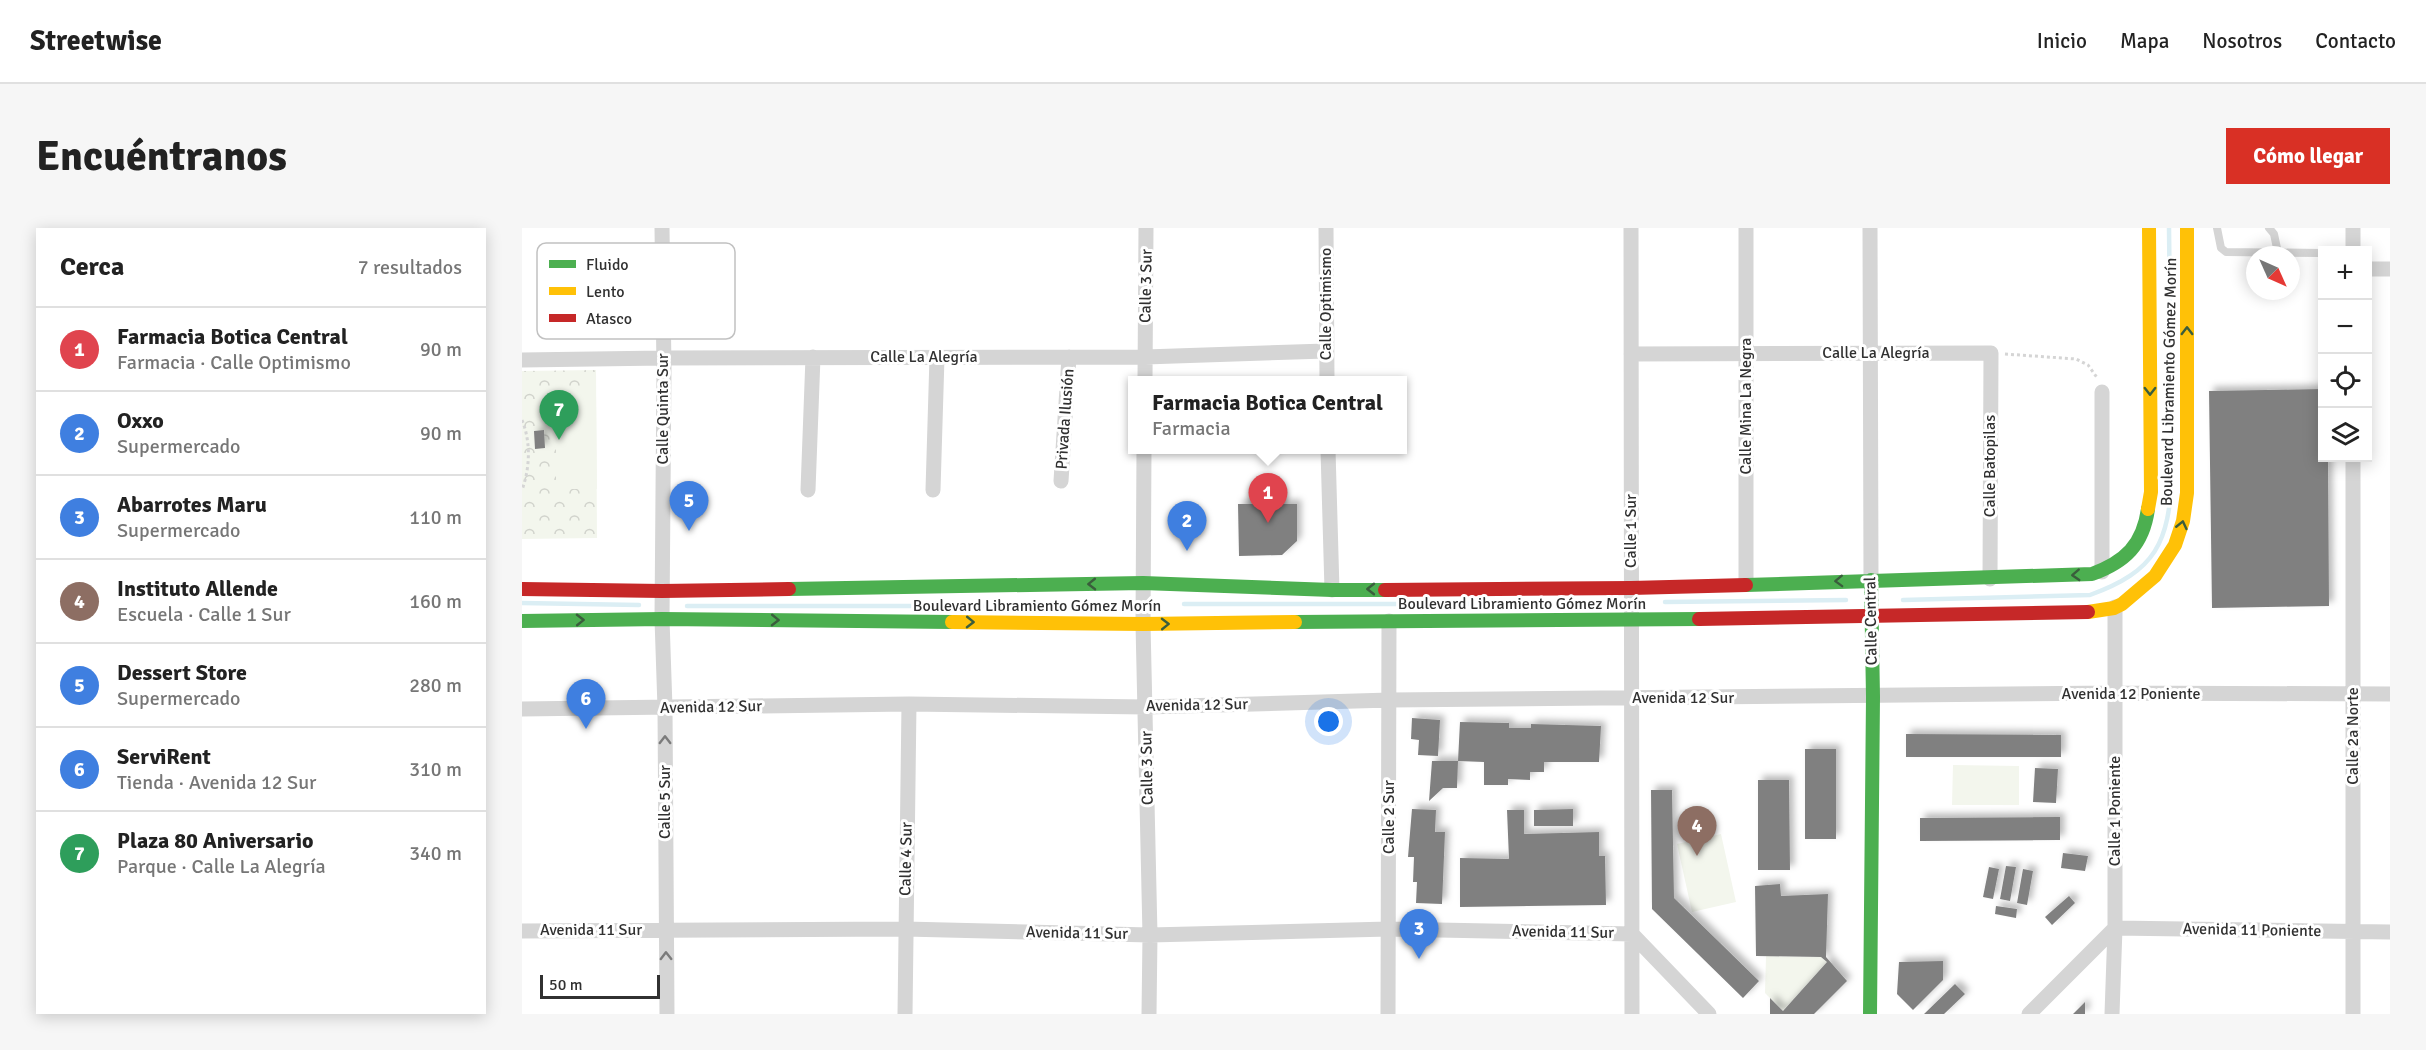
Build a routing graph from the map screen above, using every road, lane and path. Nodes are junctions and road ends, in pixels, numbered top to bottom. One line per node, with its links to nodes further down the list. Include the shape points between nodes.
1 (662, 228): 12 (street, Calle Quinta Sur)
2 (1146, 228): 29 (street, Calle 3 Sur)
3 (1326, 228): 21 (street, Calle Optimismo)
4 (1631, 228): 24 (street, Calle 1 Sur)
5 (1746, 228): 25 (street, Calle Mina La Negra)
6 (1870, 228): 22 (street, Calle Central)
7 (2149, 228): 43 (main road, Boulevard Libramiento Gómez Morín, one-way to 43, via 2151,492 2140,537 2129,554)
8 (2187, 228): 52 (main road, Boulevard Libramiento Gómez Morín, one-way to 8, via 2133,597 2155,576 2172,555 2183,527 2187,493)
9 (2217, 228): 15 (lane, via 2221,248 2226,252)
10 (2269, 228): 13 (lane)
11 (2353, 228): 14 (street)
12 (662, 243)
13 (2277, 246)
14 (2353, 246)
15 (2246, 252)
16 (2300, 253): 17 (lane)
17 (2318, 253)
18 (2372, 269): 19 (street)
19 (2390, 269)
20 (664, 339): 30 (street, Calle Quinta Sur)
21 (1326, 351): 29 (street, Calle La Alegría); 33 (street, Calle Optimismo)
22 (1870, 353): 23 (street, Calle La Alegría); 25 (street, Calle La Alegría); 45 (street, Calle Central)
23 (1991, 353): 34 (path, via 2076,359 2088,365); 44 (street, Calle Batopilas)
24 (1631, 354): 25 (street, Calle La Alegría); 48 (street, Calle 1 Sur)
25 (1746, 354): 47 (street, Calle Mina La Negra)
26 (813, 357): 27 (street, Calle La Alegría); 30 (street, Calle La Alegría); 41 (street)
27 (937, 357): 28 (street, Calle La Alegría); 42 (street)
28 (1069, 357): 29 (street, Calle La Alegría); 39 (street, Privada Ilusión)
29 (1145, 357): 32 (street, Calle 3 Sur)
30 (664, 358): 31 (street, Calle La Alegría); 51 (street, Calle Quinta Sur)
31 (522, 360)
32 (1145, 376)
33 (1327, 376)
34 (2102, 392): 43 (street)
35 (522, 420): 40 (path, via 529,441)
36 (1144, 454): 46 (street, Calle 3 Sur)
37 (1328, 454): 50 (street)
38 (2353, 462): 60 (street, Calle 2a Norte)
39 (1061, 481)
40 (522, 490)
41 (808, 490)
42 (933, 490)
43 (2102, 572): 44 (main road, Boulevard Libramiento Gómez Morín, one-way to 44)
44 (1990, 579): 45 (main road, Boulevard Libramiento Gómez Morín)
45 (1871, 580): 47 (main road, Boulevard Libramiento Gómez Morín, one-way to 47); 53 (main road, Calle Central)
46 (1143, 583): 50 (main road, Boulevard Libramiento Gómez Morín); 51 (main road, Boulevard Libramiento Gómez Morín, one-way to 51); 58 (street, Calle 3 Sur)
47 (1746, 584): 48 (main road, Boulevard Libramiento Gómez Morín)
48 (1631, 588): 50 (main road, Boulevard Libramiento Gómez Morín, one-way to 50); 57 (street, Calle 1 Sur)
49 (522, 589): 51 (main road, Boulevard Libramiento Gómez Morín)
50 (1332, 590)
51 (663, 591): 54 (street, Calle 5 Sur)
52 (2115, 607): 53 (main road, Boulevard Libramiento Gómez Morín, via 2082,613); 59 (street, Calle 1 Poniente)
53 (1872, 615): 57 (main road, Boulevard Libramiento Gómez Morín); 62 (main road, Calle Central)
54 (662, 619): 55 (main road, Boulevard Libramiento Gómez Morín, one-way to 54); 58 (main road, Boulevard Libramiento Gómez Morín, one-way to 58); 67 (street, Calle 5 Sur)
55 (522, 621)
56 (1389, 621): 57 (main road, Boulevard Libramiento Gómez Morín); 58 (main road, Boulevard Libramiento Gómez Morín, one-way to 56); 64 (street, Calle 2 Sur)
57 (1631, 621): 63 (street, Calle 1 Sur)
58 (1143, 624): 66 (street, Calle 3 Sur)
59 (2115, 693): 60 (street, Avenida 12 Poniente); 62 (street, Avenida 12 Poniente); 69 (street, Calle 1 Poniente)
60 (2353, 694): 61 (street, Avenida 12 Poniente); 74 (street, Calle 2a Norte)
61 (2390, 694)
62 (1873, 697): 63 (street, Avenida 12 Sur); 84 (main road, Calle Central)
63 (1631, 698): 64 (street, Avenida 12 Sur); 77 (street, Calle 1 Sur)
64 (1390, 700): 66 (street, Avenida 12 Sur); 71 (street, Calle 2 Sur)
65 (909, 704): 66 (street, Avenida 12 Sur); 67 (street, Avenida 12 Sur); 70 (street, Calle 4 Sur)
66 (1146, 707): 76 (street, Calle 3 Sur)
67 (665, 708): 68 (street, Avenida 12 Sur); 72 (street, Calle 5 Sur, one-way to 67)
68 (522, 709)
69 (2115, 928): 74 (street, Avenida 11 Poniente); 85 (street); 86 (street, Calle 1 Poniente)
70 (905, 929): 72 (street, Avenida 11 Sur); 76 (street, Avenida 11 Sur); 79 (street, Calle 4 Sur)
71 (1389, 929): 76 (street, Avenida 11 Sur); 77 (street, Avenida 11 Sur); 81 (street, Calle 2 Sur)
72 (665, 930): 73 (street, Avenida 11 Sur); 78 (street, Calle 5 Sur, one-way to 72)
73 (522, 931)
74 (2353, 932): 75 (street, Avenida 11 Poniente); 87 (street, Calle 2a Norte)
75 (2390, 932)
76 (1150, 934): 80 (street, Calle 3 Sur)
77 (1632, 934): 82 (street, Calle 1 Sur); 83 (street)
78 (667, 1014)
79 (905, 1014)
80 (1149, 1014)
81 (1388, 1014)
82 (1632, 1014)
83 (1709, 1014)
84 (1870, 1014)
85 (2030, 1014)
86 (2112, 1014)
87 (2353, 1014)

